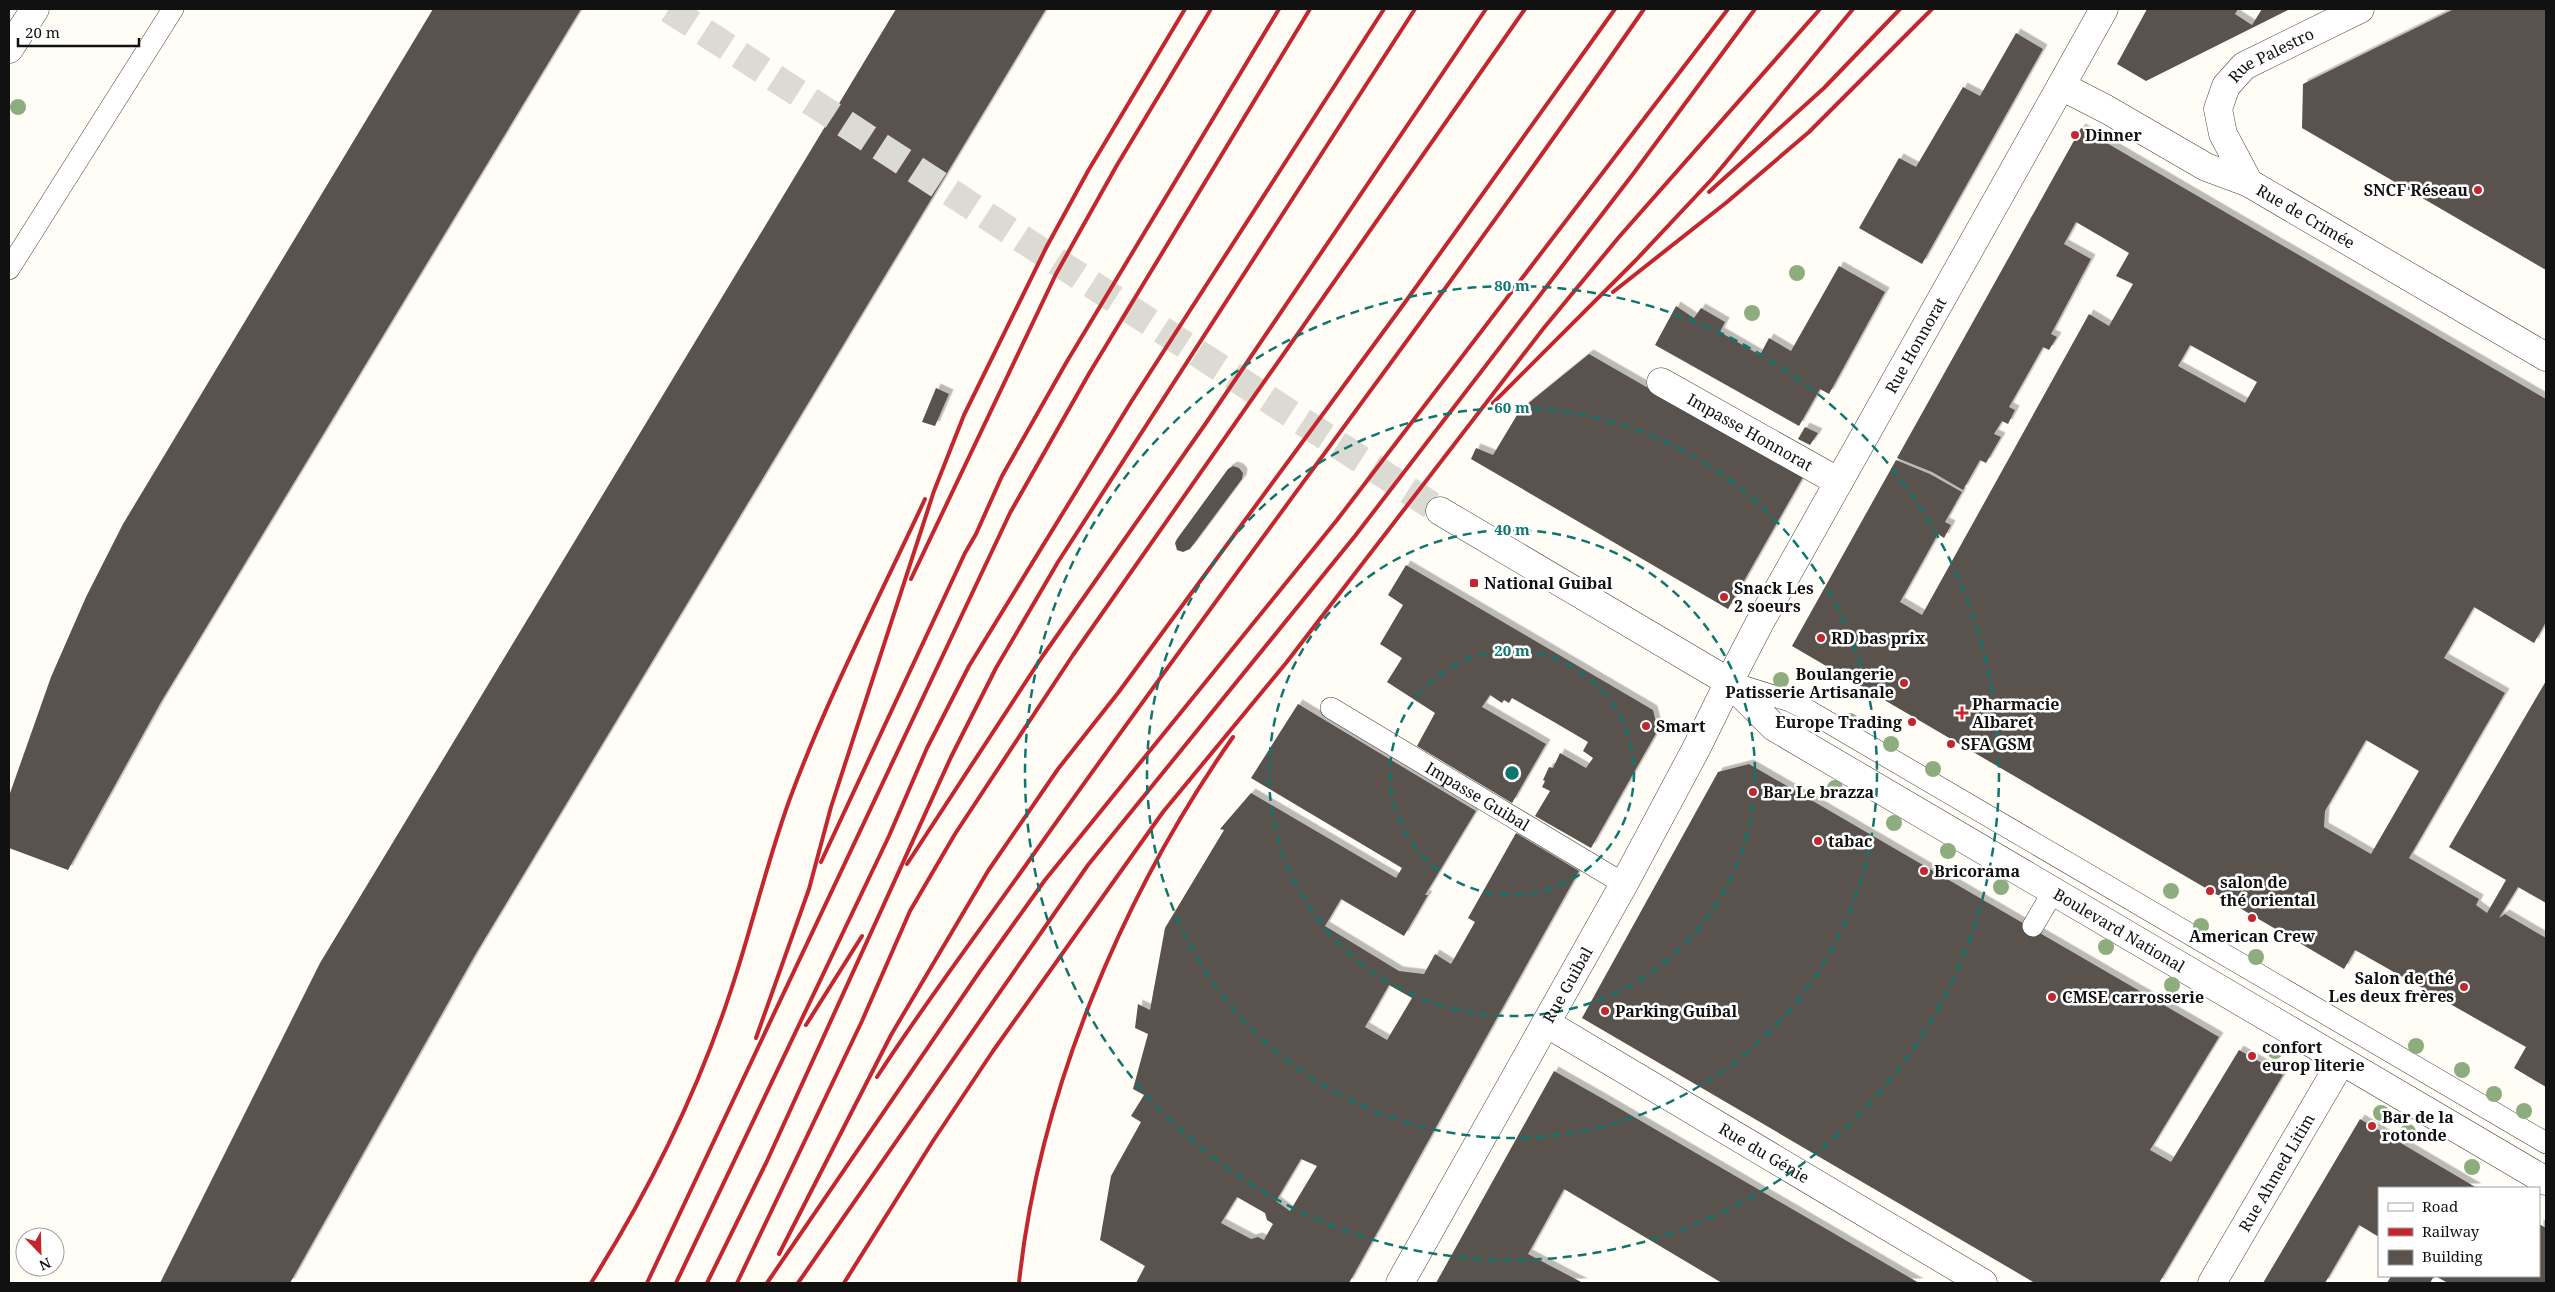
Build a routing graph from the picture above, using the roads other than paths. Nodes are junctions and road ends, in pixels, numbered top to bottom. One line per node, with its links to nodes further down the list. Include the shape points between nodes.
1 (35, 9): 5 (street)
2 (173, 9): 8 (lane)
3 (2104, 9): 6 (street, Rue Honnorat)
4 (2360, 9): 7 (street, Rue Palestro, via 2244,66 2226,86 2218,109 2222,134)
5 (9, 49)
6 (2061, 86): 7 (street, Rue de Crimée, via 2206,167); 11 (street, Rue Honnorat)
7 (2249, 183): 9 (street, Rue de Crimée)
8 (9, 269)
9 (2546, 357)
10 (1661, 382): 11 (street, Impasse Honnorat)
11 (1839, 482): 13 (street, Rue Honnorat)
12 (1440, 511): 13 (street, Boulevard National)
13 (1728, 682): 15 (street, Rue Guibal); 16 (street, Boulevard National, via 1774,727); 19 (lane, Boulevard National, via 1804,708)
14 (1331, 708): 15 (lane, Impasse Guibal)
15 (1624, 884): 18 (street, Rue Guibal)
16 (2053, 892): 17 (lane); 20 (street, Boulevard National)
17 (2033, 926)
18 (1546, 1023): 23 (street, Rue Guibal); 24 (street, Rue du Génie)
19 (2358, 1032): 20 (lane); 21 (lane, Boulevard National)
20 (2341, 1062): 22 (street, Boulevard National); 25 (street, Rue Ahmed Litim)
21 (2546, 1143)
22 (2546, 1181)
23 (1400, 1283)
24 (1983, 1283)
25 (2212, 1283)

